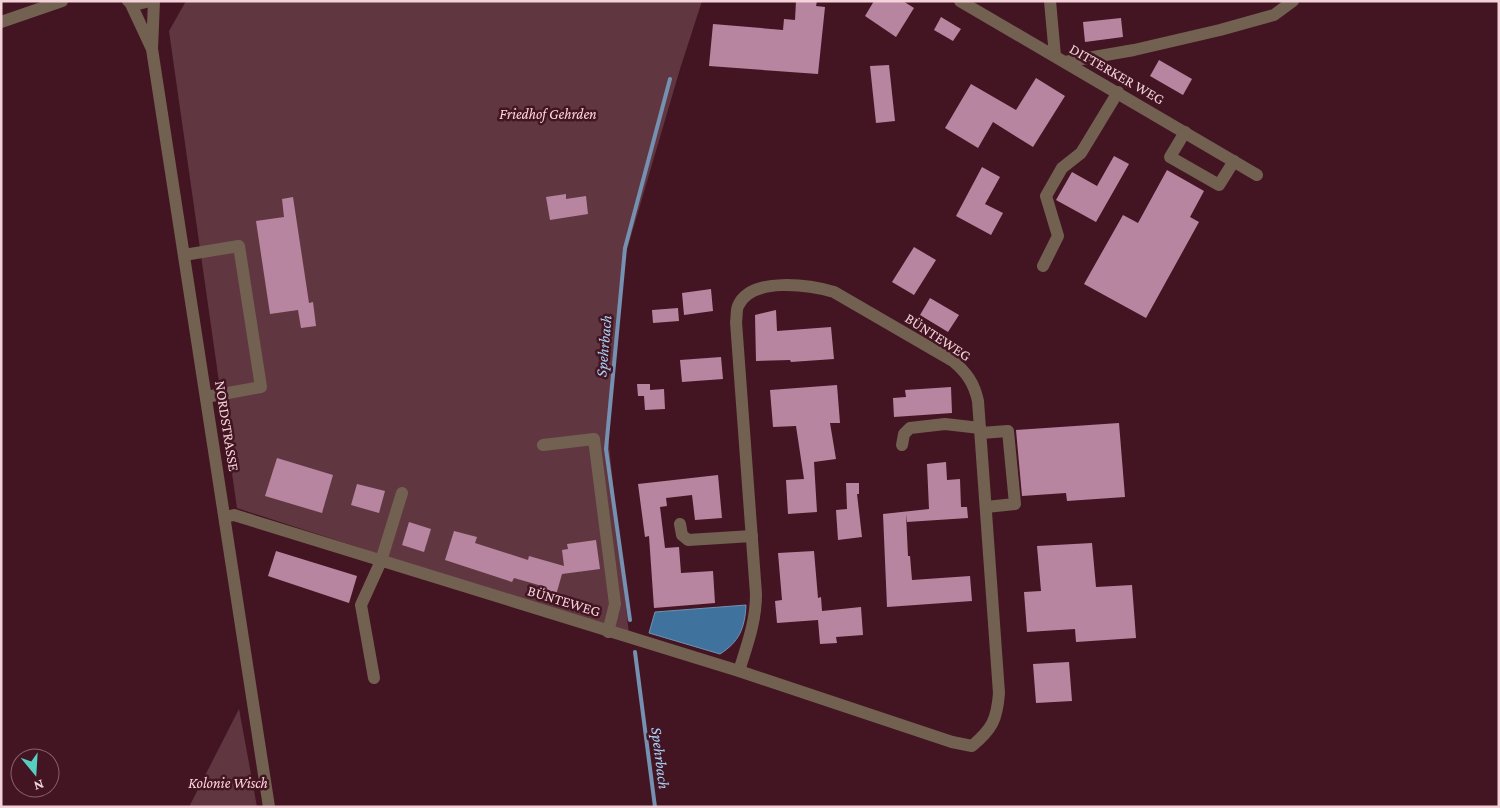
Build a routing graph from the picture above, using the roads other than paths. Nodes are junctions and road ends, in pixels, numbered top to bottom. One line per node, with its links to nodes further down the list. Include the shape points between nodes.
1 (62, 1): 8 (street)
2 (150, 1): 7 (street)
3 (154, 1): 9 (street, NORDSTRASSE)
4 (960, 1): 10 (street, DITTERKER WEG)
5 (1050, 1): 10 (street)
6 (1293, 1): 10 (street, via 1274,15 1220,30 1134,50)
7 (129, 2): 9 (street, NORDSTRASSE)
8 (1, 22)
9 (152, 49): 15 (street, NORDSTRASSE)
10 (1060, 59): 11 (street, DITTERKER WEG)
11 (1118, 92): 12 (street, DITTERKER WEG); 16 (street, via 1081,153 1062,168 1046,196 1058,236)
12 (1185, 132): 13 (street, DITTERKER WEG); 13 (street, via 1170,157 1218,185)
13 (1234, 161): 14 (street, DITTERKER WEG)
14 (1258, 175)
15 (184, 255): 17 (street, NORDSTRASSE); 17 (street, via 239,246 262,387)
16 (1043, 266)
17 (206, 397): 23 (street, NORDSTRASSE)
18 (980, 430): 19 (street, via 945,424 910,428 904,434); 22 (street, BÜNTEWEG); 22 (street, via 1008,430 1015,504); 25 (street, BÜNTEWEG, via 978,402 966,372 953,361 834,292 812,285 787,285 760,289 746,295 738,306 736,322)
19 (902, 445)
20 (543, 446): 27 (street, via 594,439 615,604)
21 (402, 493): 26 (street)
22 (986, 507): 28 (street, BÜNTEWEG, via 999,693 997,712 989,731 972,746)
23 (225, 517): 26 (street, BÜNTEWEG, via 234,515); 30 (street, NORDSTRASSE)
24 (680, 524): 25 (street, via 682,534 688,540)
25 (752, 536): 28 (street, BÜNTEWEG, via 756,613)
26 (381, 561): 27 (street, BÜNTEWEG); 29 (street, via 361,606)
27 (608, 632): 28 (street, BÜNTEWEG)
28 (738, 671)
29 (374, 678)
30 (269, 807)

